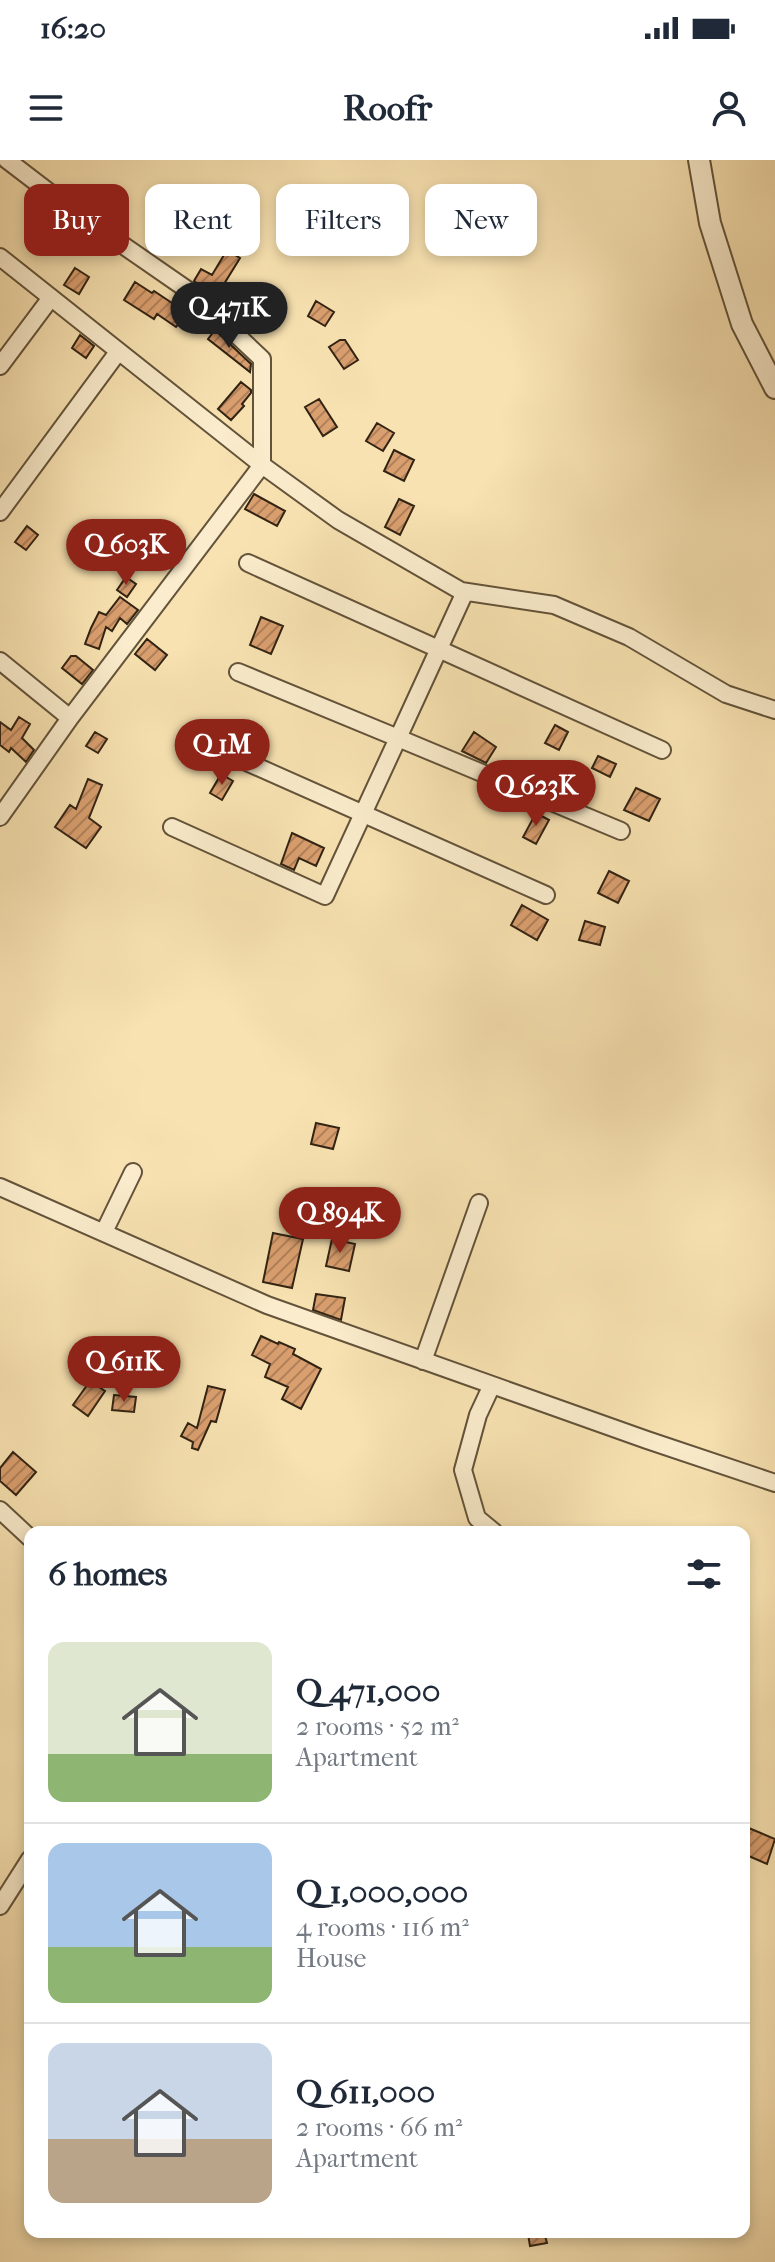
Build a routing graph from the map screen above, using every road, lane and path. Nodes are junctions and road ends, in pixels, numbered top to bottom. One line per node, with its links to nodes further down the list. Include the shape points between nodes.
1 (7, 160): 8 (street, via 192,293 262,359)
2 (699, 160): 7 (street, via 710,223 742,324)
3 (0, 257): 4 (street)
4 (50, 299): 5 (street); 6 (street)
5 (118, 352): 8 (street); 9 (street)
6 (0, 366)
7 (775, 388)
8 (262, 465): 11 (street, via 338,520); 16 (street)
9 (0, 512)
10 (248, 563): 12 (street)
11 (465, 592): 12 (street); 15 (street, via 554,605 629,637 726,694)
12 (439, 648): 17 (street); 19 (street)
13 (0, 661): 16 (street)
14 (238, 672): 17 (street)
15 (775, 710)
16 (70, 718): 21 (street)
17 (398, 738): 20 (street); 23 (street)
18 (197, 740): 20 (street)
19 (662, 750)
20 (363, 814): 22 (street, via 325,896); 24 (street)
21 (0, 817)
22 (172, 827)
23 (621, 831)
24 (546, 895)
25 (133, 1172): 28 (street)
26 (0, 1187): 28 (street)
27 (479, 1203): 29 (street)
28 (104, 1232): 29 (street, via 267,1305)
29 (423, 1361): 30 (street)
30 (492, 1385): 31 (street); 33 (street, via 463,1470 477,1518)
31 (775, 1483)
32 (0, 1510): 34 (street)
33 (487, 1526)
34 (24, 1532)
35 (24, 1868): 36 (street)
36 (0, 1906)

